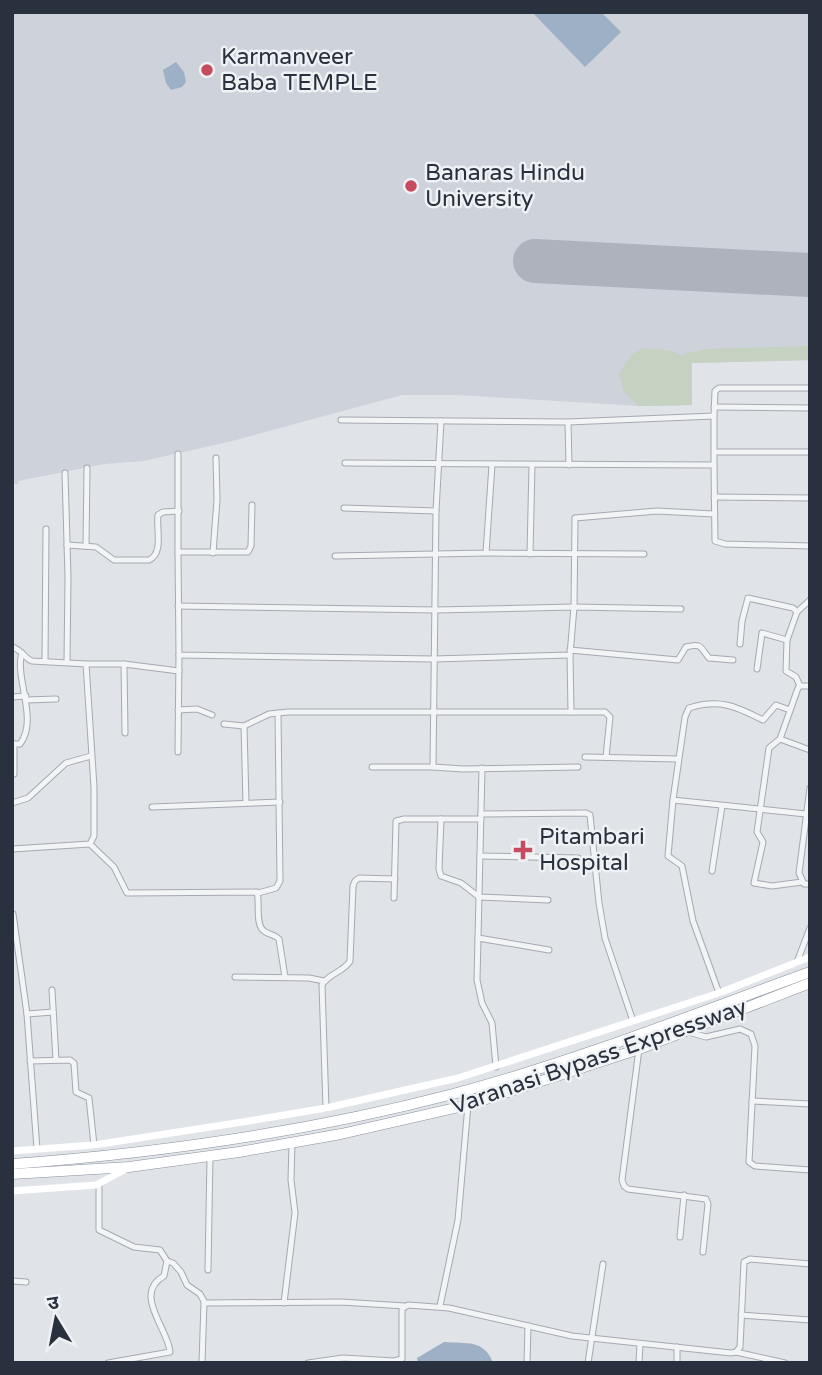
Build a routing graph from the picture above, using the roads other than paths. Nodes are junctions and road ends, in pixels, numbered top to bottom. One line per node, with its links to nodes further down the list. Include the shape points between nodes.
1 (810, 388): 2 (street, via 719,388)
2 (714, 407): 3 (street); 4 (street)
3 (810, 408)
4 (714, 416): 7 (street); 8 (street)
5 (341, 420): 6 (street)
6 (441, 421): 7 (street); 13 (street)
7 (568, 422): 16 (street)
8 (715, 452): 9 (street); 17 (street)
9 (810, 452)
10 (178, 454): 24 (street)
11 (216, 458): 32 (street)
12 (345, 463): 13 (street)
13 (439, 463): 14 (street); 25 (street)
14 (492, 465): 15 (street); 33 (street)
15 (532, 465): 16 (street); 34 (street)
16 (569, 465): 17 (street)
17 (714, 465): 20 (street)
18 (87, 468): 29 (street)
19 (65, 473): 28 (street)
20 (714, 497): 21 (street); 26 (street)
21 (810, 498)
22 (252, 505): 32 (street, via 250,550)
23 (344, 508): 25 (street)
24 (179, 511): 29 (street, via 158,515 154,558 114,560); 31 (street)
25 (436, 511): 37 (street)
26 (714, 514): 30 (street, via 718,543); 35 (street, via 657,511 578,516)
27 (46, 529): 53 (street)
28 (67, 545): 29 (street); 54 (street)
29 (86, 545)
30 (810, 546)
31 (178, 552): 32 (street); 40 (street)
32 (213, 553)
33 (486, 553): 34 (street); 37 (street)
34 (530, 554): 35 (street)
35 (574, 554): 36 (street); 41 (street)
36 (644, 554)
37 (435, 555): 38 (street); 43 (street)
38 (335, 556)
39 (810, 600): 44 (street)
40 (178, 607): 43 (street); 50 (street)
41 (573, 607): 42 (street); 43 (street); 49 (street)
42 (681, 609)
43 (435, 610): 51 (street)
44 (797, 612): 45 (street); 46 (street, via 748,598)
45 (787, 640): 57 (street, via 762,633); 59 (street, via 786,671)
46 (740, 644)
47 (12, 647): 48 (street)
48 (22, 653): 53 (street, via 29,660); 62 (street)
49 (570, 653): 51 (street); 52 (street, via 678,660 686,647 699,646 709,658); 67 (street)
50 (179, 655): 51 (street); 58 (street)
51 (435, 659): 66 (street)
52 (733, 660)
53 (46, 661): 54 (street)
54 (67, 662): 55 (street)
55 (86, 664): 56 (street); 77 (street)
56 (124, 664): 58 (street); 72 (street)
57 (757, 669)
58 (179, 671): 64 (street)
59 (800, 685): 60 (street); 65 (street)
60 (810, 686)
61 (12, 697): 62 (street)
62 (26, 698): 63 (street); 74 (street, via 23,740)
63 (56, 699)
64 (178, 710): 69 (street, via 197,709); 76 (street)
65 (790, 710): 73 (street); 80 (street, via 776,705 763,720 736,706 689,708)
66 (433, 712): 67 (street); 68 (street); 82 (street)
67 (571, 712): 79 (street, via 608,714)
68 (278, 713): 71 (street); 88 (street)
69 (212, 715)
70 (224, 724): 71 (street)
71 (244, 726): 90 (street)
72 (125, 733)
73 (780, 739): 75 (street); 93 (street, via 769,748)
74 (13, 744): 85 (street)
75 (810, 750)
76 (178, 752)
77 (91, 756): 89 (street, via 66,763 28,798); 97 (street, via 94,836)
78 (585, 757): 79 (street)
79 (606, 757): 80 (street)
80 (678, 759): 87 (street)
81 (372, 767): 82 (street)
82 (433, 767): 84 (street)
83 (578, 767): 84 (street)
84 (482, 768): 95 (street)
85 (14, 774)
86 (810, 788): 94 (street)
87 (673, 800): 91 (street); 123 (street, via 668,856 682,866 693,921)
88 (280, 802): 90 (street); 105 (street, via 279,885)
89 (12, 803)
90 (246, 803): 92 (street)
91 (722, 806): 93 (street); 101 (street)
92 (152, 807)
93 (762, 810): 94 (street); 103 (street, via 757,832 763,842 755,884)
94 (806, 814): 103 (street, via 799,873)
95 (481, 816): 96 (street); 99 (street); 126 (street, via 590,816 605,938)
96 (441, 819): 102 (street, via 396,821); 106 (street, via 439,873)
97 (90, 844): 98 (street); 105 (street, via 114,867 127,893)
98 (12, 849)
99 (480, 856): 100 (street); 106 (street)
100 (578, 858)
101 (712, 872)
102 (394, 879): 107 (street); 120 (street, via 355,880 350,961)
103 (802, 882): 104 (street)
104 (810, 884)
105 (258, 893): 119 (street, via 260,926 279,939)
106 (479, 897): 108 (street); 111 (street)
107 (394, 898)
108 (548, 900)
109 (13, 914): 116 (street)
110 (810, 928): 114 (street)
111 (478, 938): 112 (street); 131 (street, via 477,979 492,1023)
112 (550, 950)
113 (810, 957): 114 (street)
114 (797, 962): 123 (street)
115 (810, 972): 141 (highway, Varanasi Bypass Expressway, via 555,1062 338,1122 131,1154)
116 (21, 974): 117 (street); 125 (street)
117 (12, 975)
118 (235, 977): 119 (street)
119 (285, 977): 120 (street)
120 (324, 981): 135 (street)
121 (810, 983): 127 (highway, Varanasi Bypass Expressway)
122 (52, 989): 124 (street)
123 (719, 993): 126 (street)
124 (53, 1012): 125 (street); 129 (street)
125 (27, 1014): 130 (street)
126 (633, 1021): 131 (street)
127 (685, 1031): 128 (highway, Varanasi Bypass Expressway); 132 (street, via 706,1037 740,1029 751,1034 755,1046)
128 (639, 1049): 134 (highway, Varanasi Bypass Expressway); 147 (street, via 622,1180 624,1186)
129 (56, 1060): 130 (street); 137 (street, via 74,1063 76,1091 89,1098)
130 (30, 1061): 138 (street)
131 (496, 1067): 135 (street)
132 (752, 1101): 133 (street); 143 (street, via 750,1165)
133 (810, 1104)
134 (468, 1105): 136 (highway, Varanasi Bypass Expressway); 159 (street, via 458,1220)
135 (326, 1108): 137 (street)
136 (292, 1144): 140 (highway, Varanasi Bypass Expressway); 157 (street, via 295,1213)
137 (94, 1145): 138 (street)
138 (37, 1149): 139 (street)
139 (12, 1151)
140 (210, 1157): 142 (highway, Varanasi Bypass Expressway); 153 (street)
141 (12, 1164)
142 (129, 1167): 144 (highway, Varanasi Bypass Expressway); 145 (street)
143 (810, 1170)
144 (12, 1174)
145 (99, 1184): 146 (street); 150 (street, via 99,1230 134,1247 160,1250)
146 (12, 1191)
147 (684, 1195): 148 (street); 149 (street, via 707,1201)
148 (680, 1237)
149 (703, 1252)
150 (167, 1261): 156 (street, via 176,1265); 167 (street, via 164,1276 152,1291 154,1317 170,1352)
151 (603, 1264): 163 (street)
152 (810, 1264): 160 (street, via 747,1260)
153 (208, 1270)
154 (12, 1281): 155 (street)
155 (26, 1282)
156 (204, 1302): 157 (street); 170 (street)
157 (284, 1303): 158 (street)
158 (405, 1306): 159 (street); 168 (street)
159 (440, 1306): 162 (street)
160 (741, 1315): 161 (street); 166 (street)
161 (810, 1321)
162 (528, 1325): 163 (street); 172 (street)
163 (591, 1339): 164 (street); 173 (street)
164 (640, 1344): 165 (street); 174 (street)
165 (677, 1347): 166 (street); 175 (street)
166 (736, 1352): 176 (street)
167 (137, 1361): 169 (street)
168 (402, 1361): 171 (street, via 343,1358)
169 (107, 1363)
170 (202, 1363)
171 (308, 1363)
172 (527, 1363)
173 (588, 1363)
174 (639, 1363)
175 (677, 1363)
176 (785, 1363)

